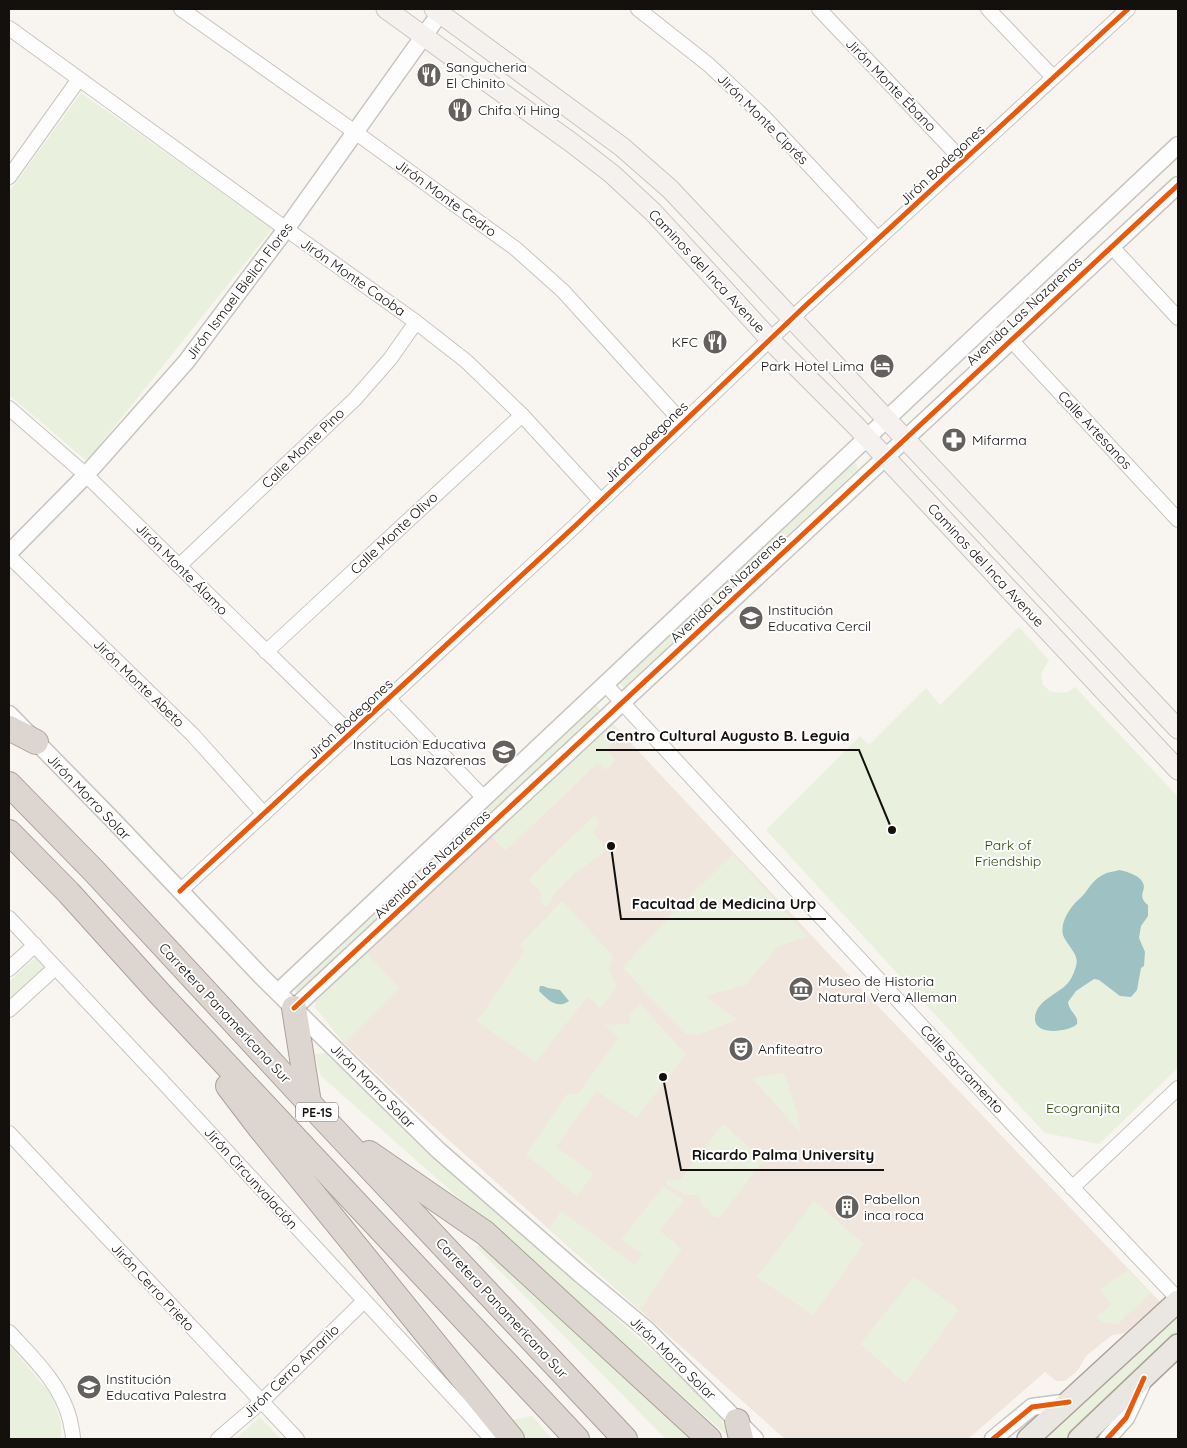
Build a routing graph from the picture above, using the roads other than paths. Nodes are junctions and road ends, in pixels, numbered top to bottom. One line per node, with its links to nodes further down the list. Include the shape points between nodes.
1 (181, 9): 12 (street, Jirón Monte Cedro)
2 (386, 9): 9 (main road, Caminos del Inca Avenue)
3 (638, 9): 18 (street, Jirón Monte Ciprés, via 709,65 757,110)
4 (819, 9): 14 (street, Jirón Monte Ébano)
5 (988, 9): 10 (street)
6 (1128, 9): 10 (street, Jirón Bodegones)
7 (439, 10): 9 (street, Jirón Ismael Bielich Flores); 20 (main road, Caminos del Inca Avenue, via 622,147 670,189)
8 (9, 28): 11 (street, Jirón Monte Caoba)
9 (424, 36): 12 (street, Jirón Ismael Bielich Flores); 23 (main road, Caminos del Inca Avenue, via 612,174 653,212)
10 (1053, 77): 14 (street, Jirón Bodegones)
11 (79, 79): 15 (street); 17 (street, Jirón Monte Caoba)
12 (355, 132): 17 (street, Jirón Ismael Bielich Flores); 28 (street, Jirón Monte Cedro, via 516,249 563,291)
13 (1178, 145): 27 (street, Avenida Las Nazarenas)
14 (963, 161): 18 (street, Jirón Bodegones)
15 (9, 177)
16 (1178, 184): 19 (street, Avenida Las Nazarenas)
17 (286, 230): 22 (street, Jirón Monte Caoba); 32 (street, Jirón Ismael Bielich Flores, via 186,362)
18 (878, 239): 20 (street, Jirón Bodegones)
19 (1111, 246): 21 (street); 24 (street, Avenida Las Nazarenas)
20 (792, 318): 23 (street, Jirón Bodegones); 27 (main road, Caminos del Inca Avenue)
21 (1178, 318)
22 (416, 322): 26 (street, Jirón Monte Caoba, via 466,361); 36 (street, Calle Monte Pino, via 390,359 354,399)
23 (770, 339): 28 (street, Jirón Bodegones); 29 (main road, Caminos del Inca Avenue)
24 (1011, 340): 30 (street, Avenida Las Nazarenas); 34 (street, Calle Artesanos)
25 (9, 408): 32 (street, Jirón Monte Álamo)
26 (522, 415): 33 (street, Jirón Monte Caoba); 37 (street, Calle Monte Olivo)
27 (887, 420): 29 (street, Avenida Las Nazarenas); 30 (main road, Caminos del Inca Avenue)
28 (682, 422): 33 (street, Jirón Bodegones)
29 (867, 438): 31 (main road, Caminos del Inca Avenue); 38 (street, Avenida Las Nazarenas)
30 (905, 438): 31 (street, Avenida Las Nazarenas); 43 (main road, Caminos del Inca Avenue)
31 (885, 457): 40 (street, Avenida Las Nazarenas); 46 (main road, Caminos del Inca Avenue)
32 (86, 475): 35 (street, Jirón Ismael Bielich Flores); 36 (street, Jirón Monte Álamo)
33 (601, 501): 39 (street, Jirón Bodegones)
34 (1178, 520)
35 (9, 554): 49 (street, Jirón Monte Abeto, via 193,735)
36 (179, 566): 37 (street, Jirón Monte Álamo)
37 (266, 652): 44 (street, Jirón Monte Álamo)
38 (605, 684): 40 (street, Calle Sacramento); 48 (street, Avenida Las Nazarenas)
39 (389, 699): 44 (street, Jirón Bodegones); 48 (street)
40 (622, 702): 57 (street, Avenida Las Nazarenas); 63 (street, Calle Sacramento)
41 (9, 714): 45 (street, Jirón Morro Solar)
42 (9, 728): 45 (highway)
43 (1178, 729)
44 (351, 734): 49 (street, Jirón Bodegones)
45 (36, 742): 51 (street, Jirón Morro Solar)
46 (1178, 770)
47 (9, 784): 60 (highway, Carretera Panamericana Sur / PE-1S)
48 (484, 798): 57 (street, Avenida Las Nazarenas)
49 (264, 814): 51 (street, Jirón Bodegones)
50 (9, 832): 56 (highway, PE-1S, via 70,893)
51 (180, 891): 57 (street, Jirón Morro Solar)
52 (9, 918): 53 (street, Jirón Circunvalación)
53 (35, 945): 54 (street); 55 (street, Jirón Circunvalación)
54 (9, 968)
55 (55, 968): 58 (street); 65 (street, Jirón Circunvalación)
56 (160, 994): 76 (highway, via 260,1128); 77 (highway, PE-1S)
57 (286, 1000): 60 (highway); 71 (street, Jirón Morro Solar, via 438,1150 646,1329)
58 (9, 1010)
59 (1178, 1088): 63 (street)
60 (309, 1103): 61 (highway, Carretera Panamericana Sur / PE-1S)
61 (330, 1126): 78 (highway, Carretera Panamericana Sur / PE-1S); 79 (highway, via 485,1234)
62 (9, 1133): 69 (street, Jirón Cerro Prieto)
63 (1072, 1188): 64 (street, Calle Sacramento)
64 (1178, 1300): 70 (main road)
65 (364, 1302): 69 (street, Jirón Cerro Amarilo); 75 (street, Jirón Circunvalación)
66 (9, 1332): 72 (street, via 46,1372 62,1397)
67 (1178, 1345): 68 (main road)
68 (1144, 1378): 83 (main road); 84 (street, via 1126,1418)
69 (261, 1402): 73 (street, Jirón Cerro Amarilo); 74 (street, Jirón Cerro Prieto)
70 (1069, 1402): 81 (street, via 1032,1407); 82 (main road)
71 (739, 1430): 80 (street, Jirón Morro Solar)
72 (73, 1439)
73 (218, 1439)
74 (297, 1439)
75 (492, 1439)
76 (512, 1439)
77 (577, 1439)
78 (625, 1439)
79 (709, 1439)
80 (755, 1439)
81 (993, 1439)
82 (1028, 1439)
83 (1079, 1439)
84 (1107, 1439)

